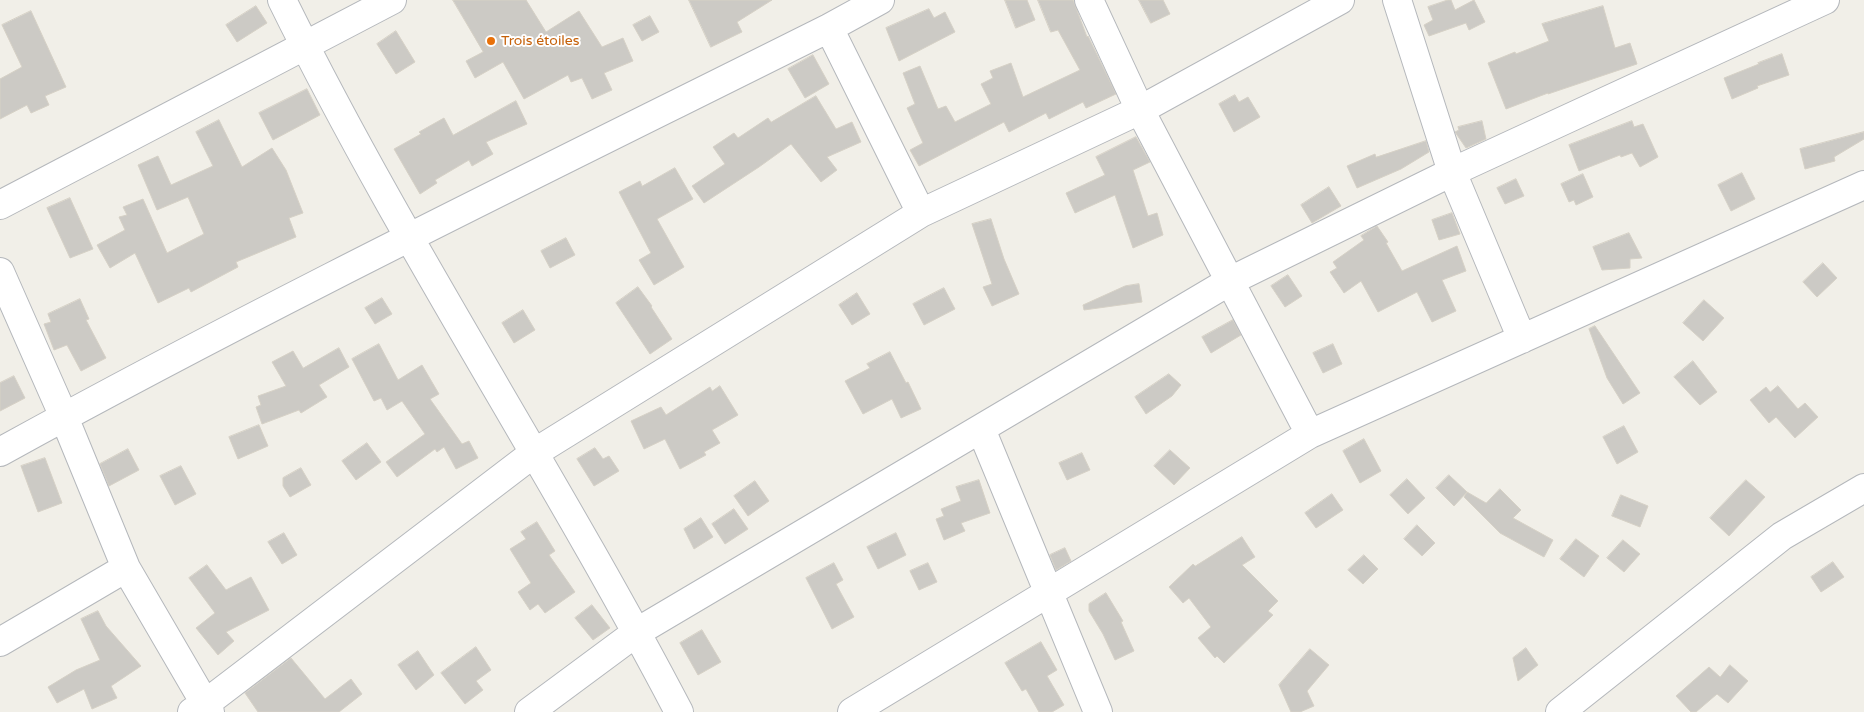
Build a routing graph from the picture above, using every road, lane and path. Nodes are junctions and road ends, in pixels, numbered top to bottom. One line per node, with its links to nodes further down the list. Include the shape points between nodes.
1 (282, 0): 9 (street)
2 (392, 0): 9 (street)
3 (880, 0): 8 (street)
4 (1089, 0): 10 (street)
5 (1340, 0): 10 (street)
6 (1397, 0): 11 (street)
7 (1825, 0): 11 (street)
8 (829, 28): 14 (street); 15 (street)
9 (304, 45): 13 (street); 15 (street)
10 (1140, 110): 14 (street); 17 (street)
11 (1452, 172): 17 (street); 18 (street)
12 (1864, 184): 18 (street)
13 (0, 205)
14 (921, 213): 23 (street)
15 (408, 238): 19 (street); 23 (street)
16 (0, 272): 19 (street)
17 (1230, 282): 20 (street); 21 (street)
18 (1522, 339): 21 (street)
19 (64, 417): 22 (street); 25 (street)
20 (981, 429): 26 (street); 27 (street)
21 (1310, 434): 26 (street)
22 (0, 452)
23 (534, 453): 27 (street); 29 (street)
24 (1864, 488): 34 (street, via 1782,536)
25 (126, 568): 28 (street); 29 (street)
26 (1049, 593): 32 (street); 33 (street)
27 (637, 632): 30 (street); 31 (street)
28 (0, 642)
29 (202, 709)
30 (529, 712)
31 (679, 712)
32 (852, 712)
33 (1098, 712)
34 (1560, 712)

